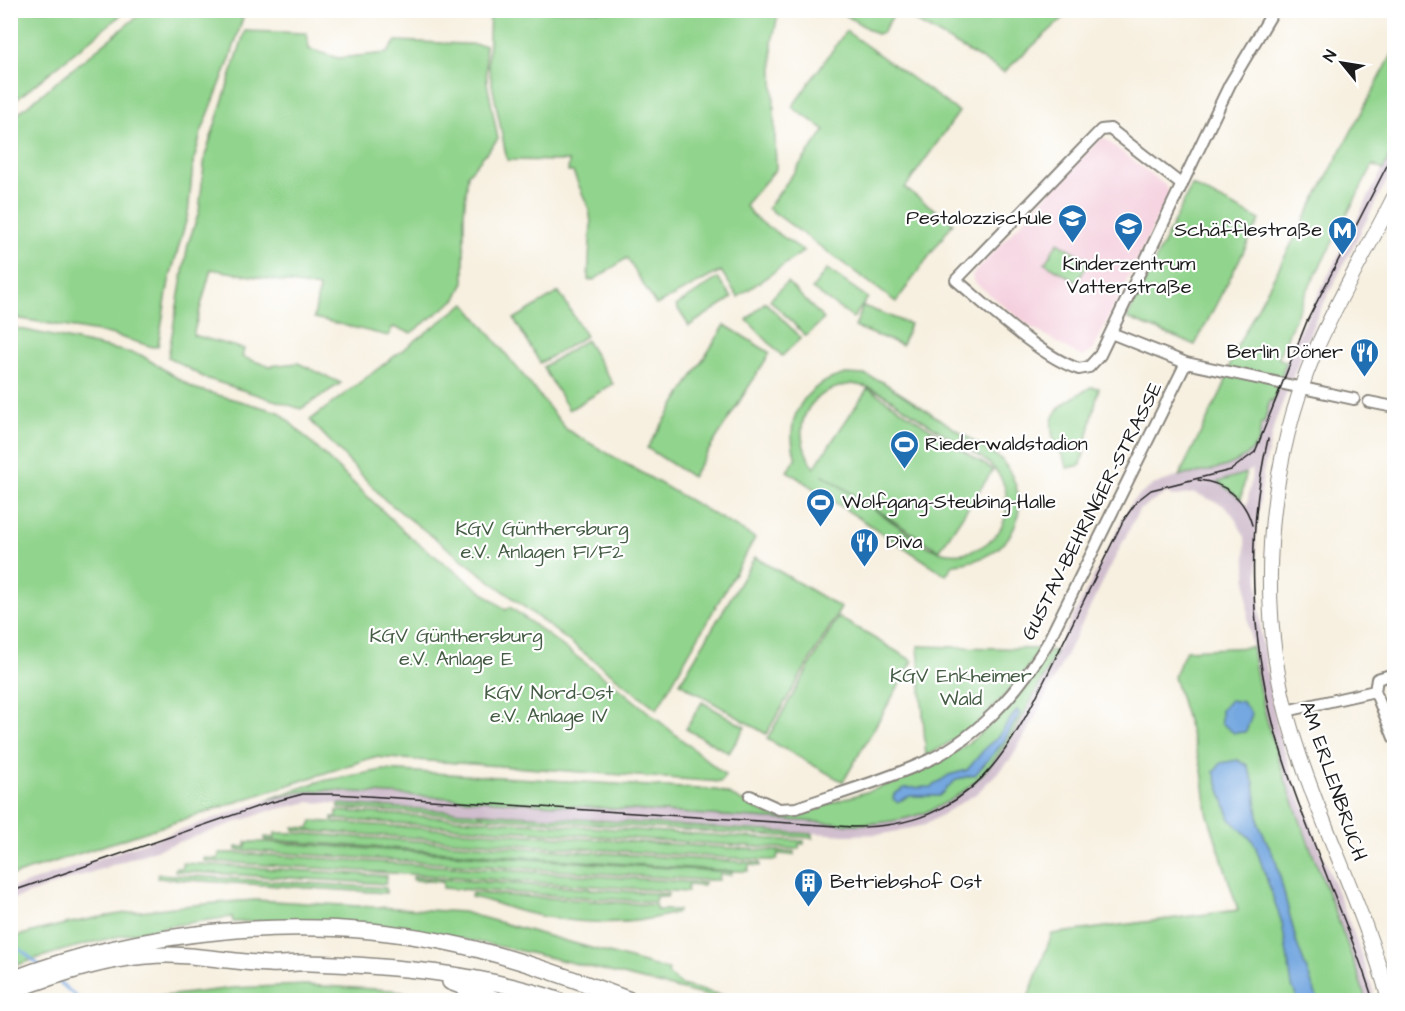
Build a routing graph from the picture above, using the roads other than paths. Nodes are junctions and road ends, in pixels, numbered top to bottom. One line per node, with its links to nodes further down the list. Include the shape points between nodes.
1 (1274, 10): 2 (street, via 1230,84)
2 (1182, 185): 4 (street); 4 (street, via 1110,129 1101,130 956,280 1021,333 1074,367 1084,368 1096,360)
3 (1395, 197): 6 (main road, AM ERLENBRUCH, via 1324,332)
4 (1111, 333): 5 (street)
5 (1186, 363): 6 (street); 15 (street, GUSTAV-BEHRINGER-STRASSE, via 1047,644 1000,707 971,733 919,765 796,808 778,809)
6 (1302, 387): 7 (street); 13 (main road, AM ERLENBRUCH, via 1280,478 1271,553 1274,644)
7 (1354, 399)
8 (1369, 402): 9 (street)
9 (1395, 407)
10 (1395, 674): 11 (street, via 1377,679)
11 (1375, 691): 12 (street); 13 (street)
12 (1390, 709): 14 (street)
13 (1286, 711): 23 (main road, AM ERLENBRUCH)
14 (1395, 738)
15 (750, 796)
16 (129, 953): 17 (highway); 18 (highway, via 79,957); 19 (highway); 22 (highway, via 237,931 364,931 470,947 554,971)
17 (425, 972): 20 (highway); 21 (highway, via 498,984)
18 (10, 980)
19 (10, 992)
20 (498, 1000)
21 (558, 1000)
22 (630, 1000)
23 (1389, 1000)

